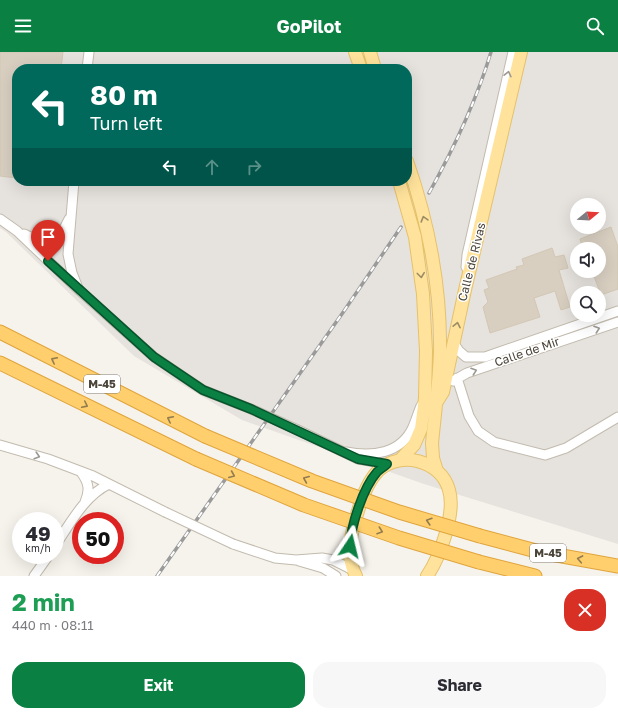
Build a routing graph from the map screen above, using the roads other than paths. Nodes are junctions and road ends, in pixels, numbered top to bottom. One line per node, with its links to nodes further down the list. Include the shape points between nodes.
1 (89, 52): 6 (street)
2 (355, 52): 7 (main road)
3 (370, 52): 8 (main road)
4 (514, 52): 15 (street, one-way to 4, via 467,255)
5 (521, 52): 15 (main road, Calle de Rivas)
6 (88, 64)
7 (359, 64)
8 (374, 64)
9 (412, 178): 23 (main road, one-way to 9, via 440,352 434,270 428,232)
10 (73, 186): 12 (street)
11 (400, 186): 23 (main road, one-way to 23, via 415,237 422,280 426,351)
12 (70, 218): 14 (street, via 61,233 51,240 35,240); 16 (street, via 68,254 72,273)
13 (0, 219): 14 (street)
14 (17, 231): 16 (street)
15 (465, 290): 20 (main road, Calle de Rivas, one-way to 15)
16 (80, 291): 26 (street, bridge, via 154,357 203,390)
17 (618, 311): 20 (street, Calle de Mir, via 485,357 466,357)
18 (618, 322): 22 (street, Calle de Mir, one-way to 18)
19 (0, 332): 36 (highway, M-45, one-way to 19, bridge, via 540,552 480,536 399,512 312,481 205,436)
20 (453, 342): 23 (main road, Calle de Rivas)
21 (0, 363): 41 (highway, M-45, one-way to 41, bridge, via 196,459 304,505 399,538)
22 (457, 378): 23 (street, Calle de Mir); 24 (street, via 469,416 478,431 494,442 538,454 545,455 566,448)
23 (434, 398): 26 (street, via 408,435 393,449 373,455); 27 (main road, via 414,445); 29 (main road, Calle de Rivas, via 432,443)
24 (618, 417)
25 (0, 445): 30 (street, one-way to 30)
26 (346, 452): 28 (street, via 358,459)
27 (400, 460): 28 (main road); 29 (main road, via 418,460)
28 (387, 464): 37 (main road, via 378,471 369,484 350,536 349,555)
29 (437, 471): 40 (main road, via 449,490 450,511 437,560)
30 (81, 472): 31 (street); 32 (street, via 89,487)
31 (109, 484): 32 (street); 34 (street, bridge, via 233,544 275,558)
32 (83, 505): 33 (street)
33 (64, 533)
34 (296, 560): 37 (street, via 333,560); 39 (street, via 323,568)
35 (43, 564): 38 (street)
36 (618, 566)
37 (355, 573)
38 (34, 576)
39 (336, 576)
40 (427, 576)
41 (535, 576)

